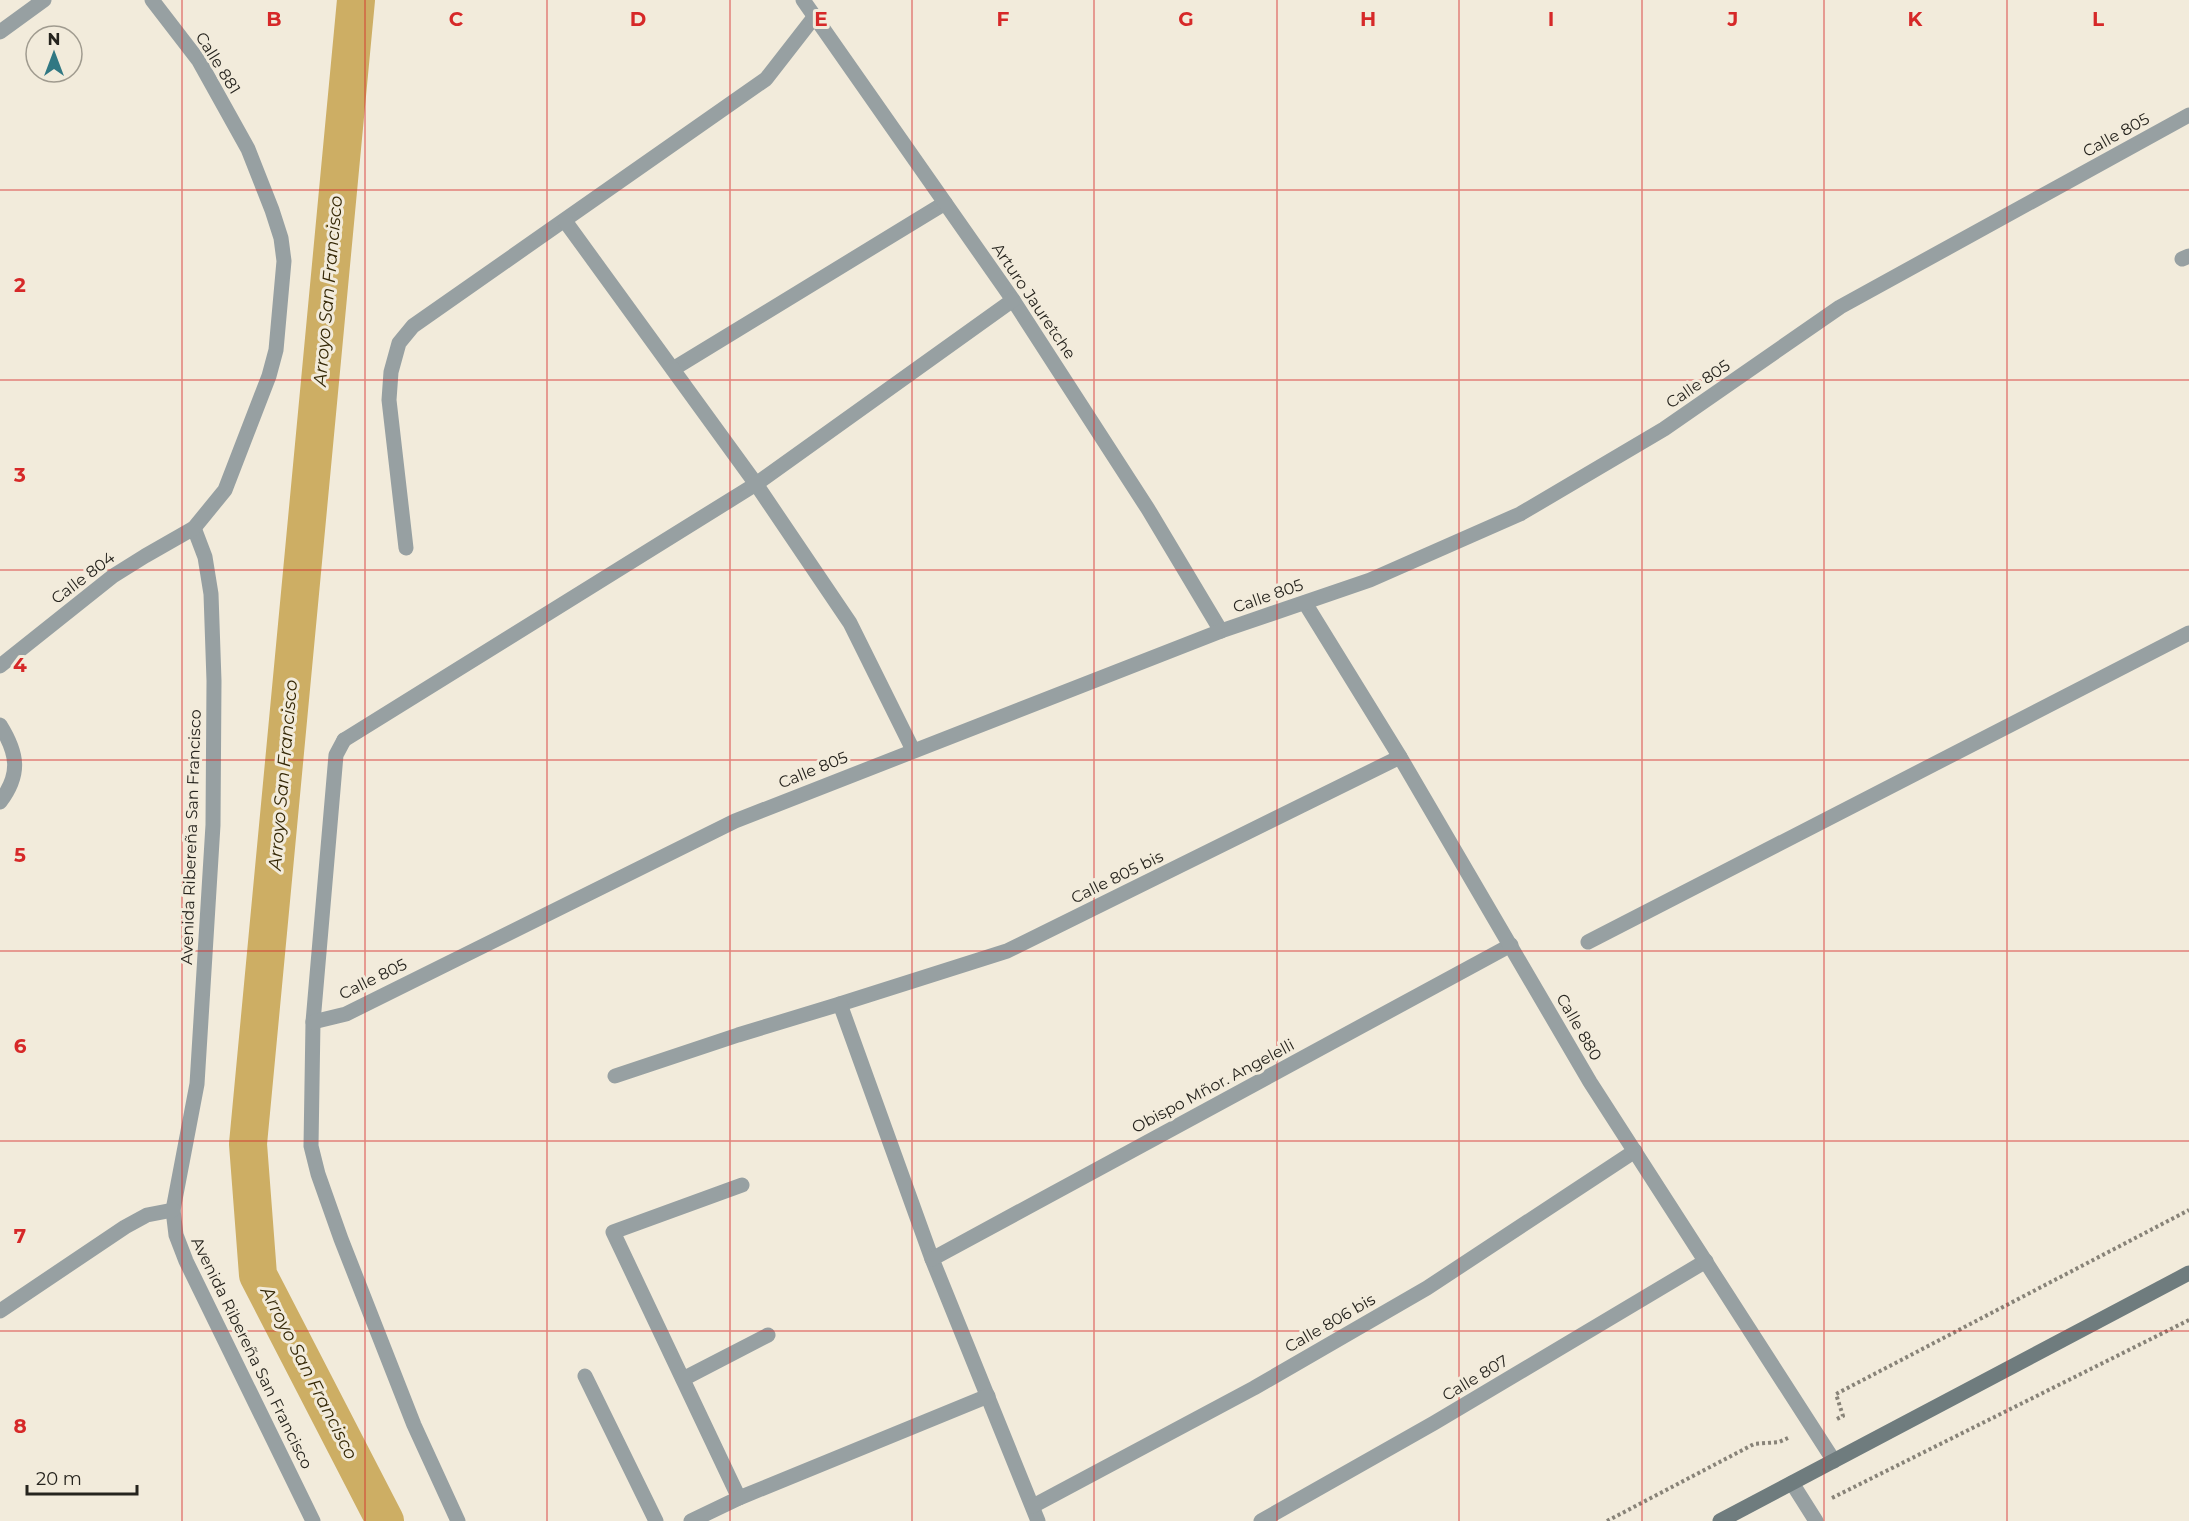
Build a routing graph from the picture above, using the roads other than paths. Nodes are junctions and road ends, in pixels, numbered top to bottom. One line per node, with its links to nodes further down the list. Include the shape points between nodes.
1 (44, 0): 5 (street)
2 (152, 0): 12 (street, Calle 881, via 199,61 249,149 281,238 284,261 276,350 269,376 225,490)
3 (803, 0): 4 (street, Arturo Jauretche)
4 (815, 15): 7 (street, Arturo Jauretche); 8 (street, via 766,79)
5 (0, 32)
6 (2189, 115): 14 (street, Calle 805, via 1840,307 1664,429 1520,514 1402,567)
7 (945, 203): 9 (street, Arturo Jauretche); 10 (street)
8 (565, 221): 10 (street); 13 (street, via 413,326 399,343 389,400)
9 (1013, 300): 11 (street); 15 (street, Arturo Jauretche, via 1148,508)
10 (673, 369): 11 (street)
11 (756, 484): 19 (street, via 850,623); 25 (street, via 344,740 336,755)
12 (194, 528): 17 (street, Calle 804, via 113,576); 29 (street, Avenida Ribereña San Francisco, via 205,557 211,594 213,825 197,1084)
13 (406, 548)
14 (1305, 603): 15 (street, Calle 805); 20 (street, Calle 880)
15 (1221, 631): 19 (street, Calle 805)
16 (2189, 633): 22 (street)
17 (0, 666)
18 (0, 724): 21 (street, via 11,743 15,765 11,788)
19 (913, 750): 25 (street, Calle 805, via 735,820 346,1014)
20 (1400, 757): 23 (street, Calle 880); 24 (street, Calle 805 bis, via 1007,951)
21 (0, 802)
22 (1588, 942)
23 (1511, 945): 27 (street, Calle 880); 30 (street, Obispo Mñor. Angelelli)
24 (840, 1004): 26 (street, Calle 805 bis); 30 (street)
25 (313, 1022): 44 (street, via 311,1146 318,1174 414,1425)
26 (615, 1076)
27 (1635, 1151): 31 (street, Calle 880); 41 (street, Calle 806 bis, via 1427,1288 1254,1388)
28 (742, 1185): 36 (street, via 613,1232)
29 (173, 1210): 33 (street, via 147,1215 125,1227); 43 (street, Avenida Ribereña San Francisco, via 176,1234 186,1261)
30 (932, 1259): 37 (street)
31 (1706, 1261): 38 (street, Calle 880); 48 (street, Calle 807, via 1434,1424)
32 (2189, 1273): 38 (main road)
33 (0, 1311)
34 (768, 1335): 36 (street)
35 (585, 1376): 45 (street)
36 (683, 1379): 40 (street)
37 (988, 1396): 40 (street); 41 (street)
38 (1834, 1461): 39 (main road)
39 (1792, 1483): 42 (street); 49 (main road)
40 (739, 1498): 46 (street)
41 (1033, 1506): 47 (street)
42 (1812, 1515)
43 (313, 1521)
44 (458, 1521)
45 (656, 1521)
46 (691, 1521)
47 (1038, 1521)
48 (1261, 1521)
49 (1720, 1521)

